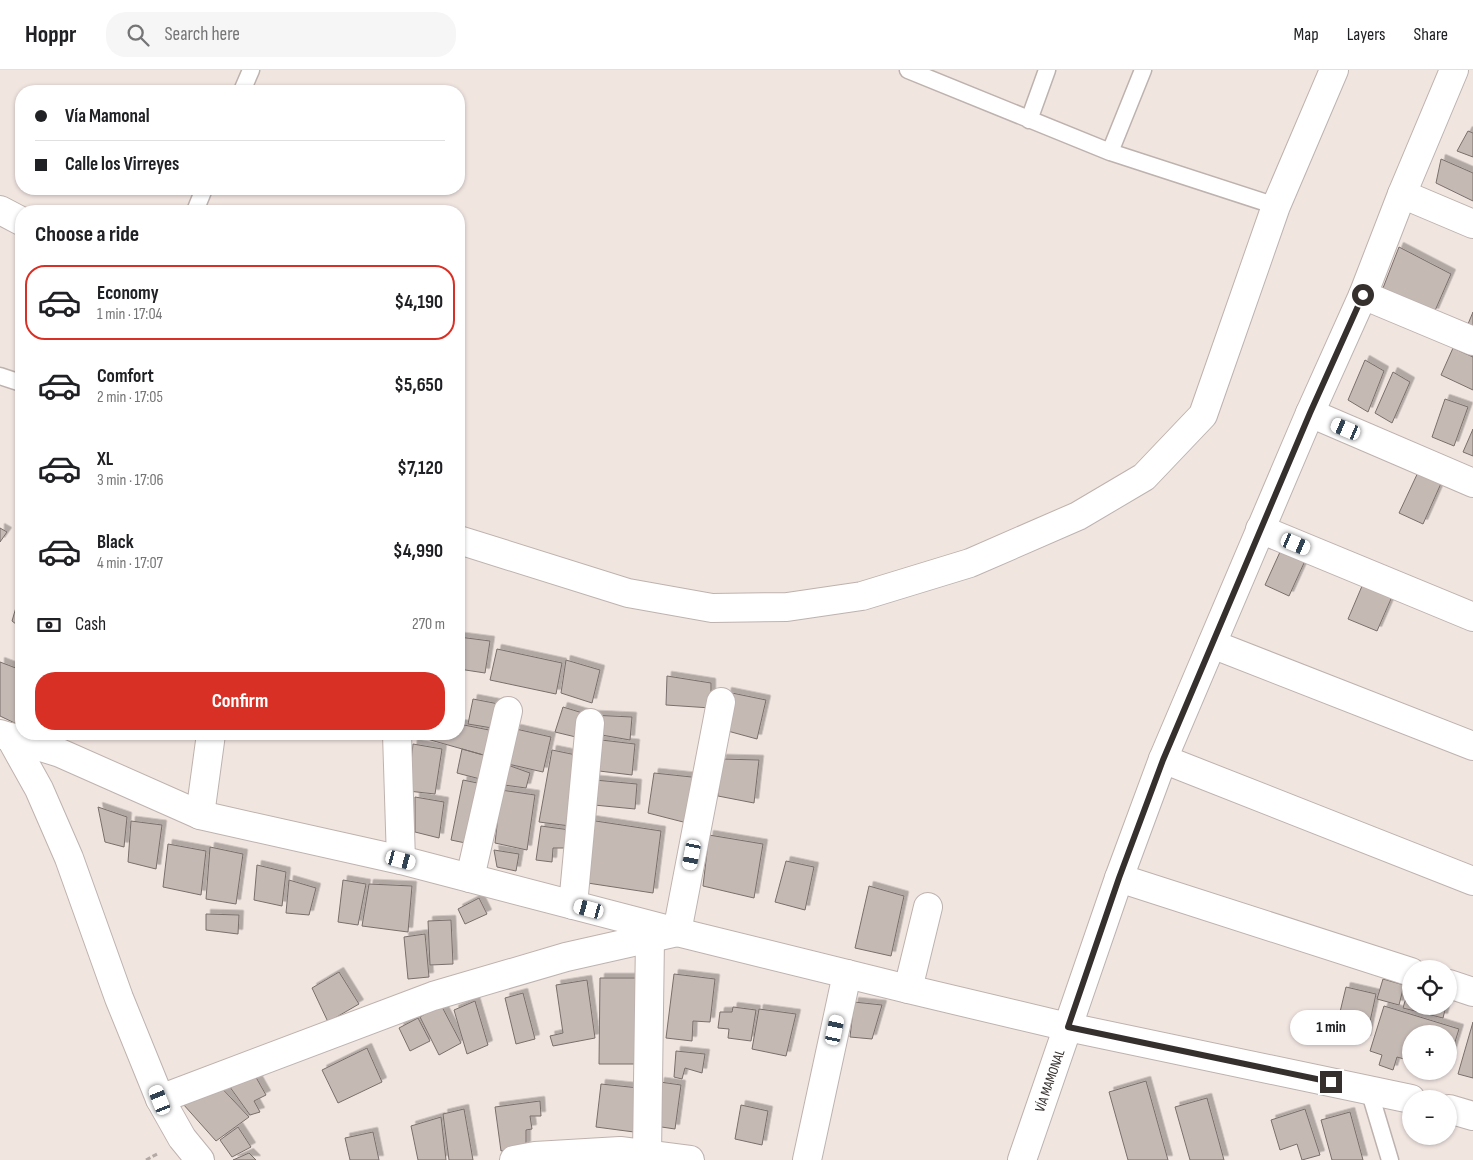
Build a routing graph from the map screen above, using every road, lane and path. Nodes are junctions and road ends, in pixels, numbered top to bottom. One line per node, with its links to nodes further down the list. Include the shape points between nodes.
1 (251, 70): 7 (lane)
2 (908, 70): 8 (lane)
3 (1047, 70): 8 (lane)
4 (1143, 70): 9 (lane)
5 (1334, 70): 11 (street)
6 (1454, 70): 10 (street, VÍA MAMONAL)
7 (245, 85)
8 (1029, 120): 9 (lane)
9 (1110, 152): 11 (lane)
10 (1402, 194): 14 (street); 15 (street, VÍA MAMONAL)
11 (1276, 206): 22 (street, via 1203,414 1144,477 1078,516 970,563 862,596 787,607 712,608 628,593)
12 (0, 210): 13 (street)
13 (15, 218)
14 (1473, 224)
15 (1363, 295): 16 (street); 19 (street, VÍA MAMONAL)
16 (1473, 342)
17 (0, 376): 18 (lane)
18 (15, 382)
19 (1310, 413): 20 (street); 21 (street, VÍA MAMONAL)
20 (1473, 483)
21 (1260, 529): 23 (street); 24 (street, VÍA MAMONAL)
22 (465, 542)
23 (1473, 617)
24 (1212, 644): 32 (street); 33 (street, VÍA MAMONAL)
25 (720, 702): 41 (street)
26 (508, 711): 36 (street)
27 (590, 723): 39 (street)
28 (5, 736): 51 (street, via 39,790 69,858)
29 (18, 740): 34 (street, via 60,753)
30 (210, 740): 34 (street)
31 (397, 740): 35 (street)
32 (1473, 746)
33 (1163, 760): 37 (street, VÍA MAMONAL); 38 (street)
34 (200, 815): 35 (street)
35 (401, 860): 36 (street)
36 (470, 878): 39 (street)
37 (1119, 878): 43 (street); 48 (street, VÍA MAMONAL)
38 (1473, 882)
39 (573, 905): 41 (street)
40 (928, 907): 46 (street)
41 (677, 932): 42 (street); 44 (street)
42 (650, 938): 51 (street, via 566,957 433,996); 54 (street)
43 (1402, 969)
44 (847, 974): 46 (street); 58 (street)
45 (1457, 987): 47 (street)
46 (908, 989): 48 (street)
47 (1473, 992)
48 (1068, 1027): 49 (street); 59 (street, VÍA MAMONAL)
49 (1369, 1090): 50 (street); 60 (lane)
50 (1402, 1097)
51 (160, 1100): 55 (street, via 182,1138)
52 (1457, 1111): 53 (street)
53 (1473, 1116)
54 (647, 1154): 56 (street, via 620,1151); 57 (street)
55 (200, 1160)
56 (514, 1160)
57 (690, 1160)
58 (807, 1160)
59 (1022, 1160)
60 (1390, 1160)

